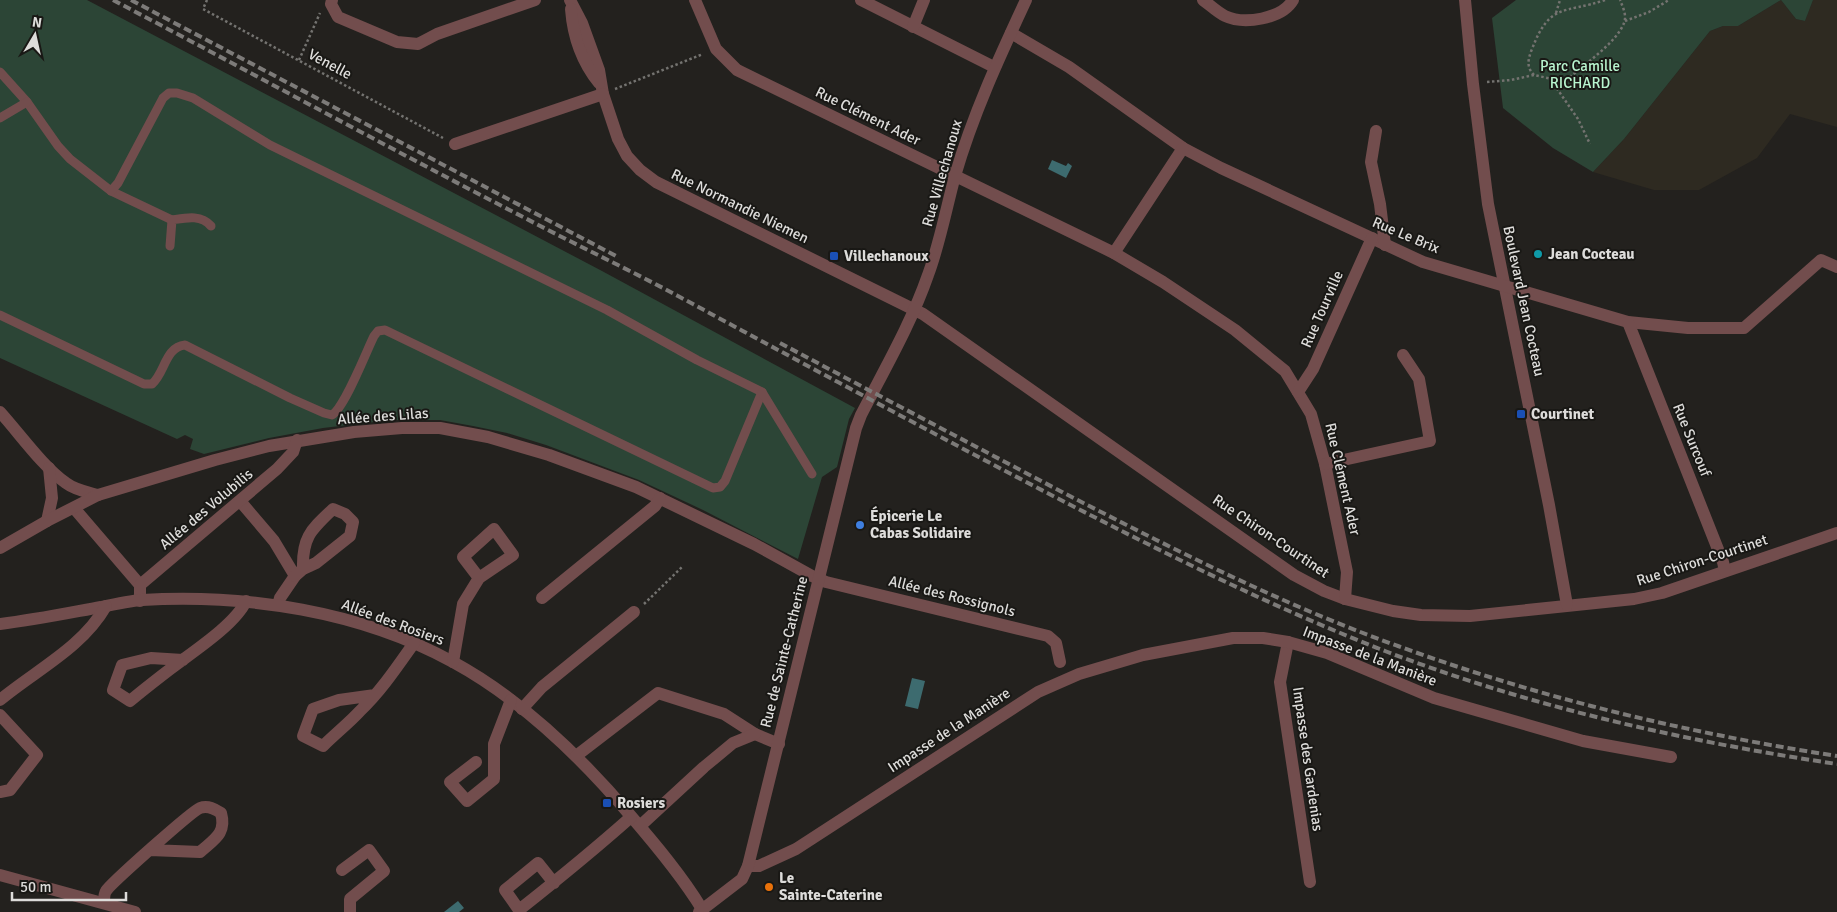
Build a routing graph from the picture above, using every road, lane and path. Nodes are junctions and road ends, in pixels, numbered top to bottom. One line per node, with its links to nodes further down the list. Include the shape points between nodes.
1 (207, 0): 21 (path, Venelle, via 203,9)
2 (534, 0): 15 (street, via 437,34 418,44 397,42 338,17)
3 (695, 0): 20 (street, Rue Clément Ader)
4 (861, 0): 18 (street)
5 (924, 0): 18 (street)
6 (1026, 0): 19 (street, Rue Villechanoux)
7 (1203, 0): 8 (street, via 1226,16 1249,21 1271,16)
8 (1293, 0)
9 (1465, 0): 26 (street, Boulevard Jean Cocteau)
10 (1560, 0): 16 (path)
11 (1605, 0): 16 (path)
12 (1620, 0): 17 (path)
13 (1669, 0): 17 (path)
14 (570, 1): 27 (street, Rue Normandie Niemen, via 582,23 599,70)
15 (332, 2): 21 (path, via 319,13)
16 (1556, 13): 24 (path, via 1538,33 1530,53 1528,65)
17 (1625, 21): 25 (path, via 1616,36 1570,77 1561,81)
18 (913, 27): 22 (street)
19 (1011, 33): 22 (street, Rue Villechanoux); 33 (street, Rue Le Brix, via 1069,68)
20 (716, 49): 27 (path); 34 (street, Rue Clément Ader, via 738,70)
21 (299, 61): 31 (path, Venelle)
22 (994, 67): 34 (street, Rue Villechanoux)
23 (0, 72): 28 (lane)
24 (1534, 74): 25 (path); 26 (path)
25 (1550, 79): 32 (path, via 1578,119)
26 (1473, 84): 43 (street, Boulevard Jean Cocteau, via 1488,204)
27 (602, 89): 31 (street); 44 (street, Rue Normandie Niemen, via 618,139 640,170 656,182)
28 (27, 102): 29 (lane); 35 (lane, via 70,159)
29 (0, 118)
30 (1376, 131): 39 (street, via 1370,162)
31 (455, 144)
32 (1590, 144)
33 (1183, 148): 38 (street, Rue Le Brix); 41 (street)
34 (955, 176): 41 (street, Rue Clément Ader); 44 (street, Rue Villechanoux, via 938,247)
35 (111, 191): 36 (lane); 49 (lane, via 163,98 169,92 177,93 193,98 270,145 607,310 696,360)
36 (172, 220): 37 (lane, via 190,217 206,221); 40 (lane)
37 (211, 226)
38 (1372, 238): 39 (street, Rue Le Brix); 50 (street, Rue Tourville, via 1313,369)
39 (1385, 244): 43 (street, Rue Le Brix, via 1423,262)
40 (170, 246)
41 (1114, 253): 50 (street, Rue Clément Ader, via 1235,330 1284,371)
42 (1837, 267): 46 (street, Rue Le Brix, via 1821,260 1744,328 1688,328)
43 (1504, 286): 46 (street, Rue Le Brix); 74 (street, Boulevard Jean Cocteau)
44 (914, 310): 48 (street, Rue Villechanoux); 70 (street, Rue Chiron-Courtinet, via 965,342 1294,575)
45 (0, 315): 49 (lane, via 144,384 157,380 172,350 185,345 290,398 332,415 344,400 374,336 385,330 713,488 720,487 725,481)
46 (1628, 322): 64 (street, Rue Surcouf)
47 (1403, 355): 53 (street, via 1419,379 1430,441)
48 (877, 382): 67 (street, Rue de Sainte-Catherine, via 856,428)
49 (762, 392): 55 (lane)
50 (1298, 392): 53 (street, Rue Clément Ader, via 1311,414)
51 (0, 412): 54 (street)
52 (297, 440): 56 (street, Allée des Lilas, via 215,460); 57 (street, Allée des Lilas, via 383,429 440,428 488,437 548,455); 58 (street, Allée des Volubilis, via 293,452)
53 (1325, 464): 70 (street, Rue Clément Ader, via 1347,572)
54 (49, 468): 56 (street, via 74,488); 60 (street, via 52,498)
55 (812, 474)
56 (98, 495): 59 (street, Allée des Lilas)
57 (660, 498): 67 (street, Allée des Lilas); 69 (street, via 655,506)
58 (240, 501): 65 (street); 68 (street, Allée des Volubilis)
59 (74, 508): 60 (street, Allée des Lilas); 68 (street)
60 (47, 521): 62 (street, Allée des Lilas)
61 (1837, 533): 64 (street, Rue Chiron-Courtinet)
62 (0, 548)
63 (682, 567): 76 (path)
64 (1725, 571): 74 (street, Rue Chiron-Courtinet, via 1662,594)
65 (299, 572): 65 (street, via 350,536 353,522 333,509 310,530); 73 (street)
66 (479, 578): 81 (street, via 463,604)
67 (819, 579): 82 (street, Allée des Rossignols, via 1048,636 1056,643); 89 (street, Rue de Sainte-Catherine)
68 (140, 585): 71 (street)
69 (542, 598)
70 (1345, 599): 74 (street, Rue Chiron-Courtinet, via 1421,615 1470,616)
71 (140, 600): 72 (street, Allée des Rosiers); 75 (street, Allée des Rosiers)
72 (246, 601): 73 (street, Allée des Rosiers); 80 (street, via 242,610)
73 (278, 605): 79 (street, Allée des Rosiers, via 329,616)
74 (1567, 605)
75 (106, 606): 77 (street, Allée des Rosiers); 84 (street, via 98,620 55,661)
76 (634, 612): 86 (street, via 542,687)
77 (0, 624)
78 (1288, 642): 91 (street, Impasse de la Manière, via 1327,653 1434,698 1583,741); 96 (street, Impasse de la Manière, via 1233,638 1143,655 1058,682 796,849 759,866); 100 (street, Impasse des Gardenias, via 1280,682)
79 (414, 643): 81 (street, Allée des Rosiers); 83 (street)
80 (183, 660): 80 (street, via 130,701 114,690 122,665 151,658)
81 (453, 662): 85 (street, Allée des Rosiers)
82 (1060, 662)
83 (375, 695): 83 (street, via 322,746 303,736 313,709 340,700)
84 (0, 700)
85 (511, 700): 86 (street, Allée des Rosiers); 92 (street, via 494,744 494,779 467,801 450,782)
86 (522, 709): 90 (street, Allée des Rosiers)
87 (0, 715): 93 (street, via 37,755 10,790)
88 (755, 734): 89 (street); 90 (street, via 724,714 658,693); 94 (street, via 734,743)
89 (779, 744): 96 (street, Rue de Sainte-Catherine)
90 (576, 756): 94 (street, Allée des Rosiers)
91 (1671, 757)
92 (476, 762)
93 (0, 792)
94 (636, 821): 99 (street); 102 (street, Allée des Rosiers)
95 (150, 850): 95 (street, via 192,812 202,807 214,808 221,814 224,823 221,833 200,852); 101 (street, via 106,891)
96 (748, 866): 102 (street, Rue de Sainte-Catherine, via 742,879)
97 (342, 870): 104 (street, via 369,850 384,871 350,899)
98 (0, 875): 101 (street)
99 (554, 882)
100 (1310, 882)
101 (104, 903): 103 (street)
102 (701, 911)
103 (135, 912)
104 (350, 912)

